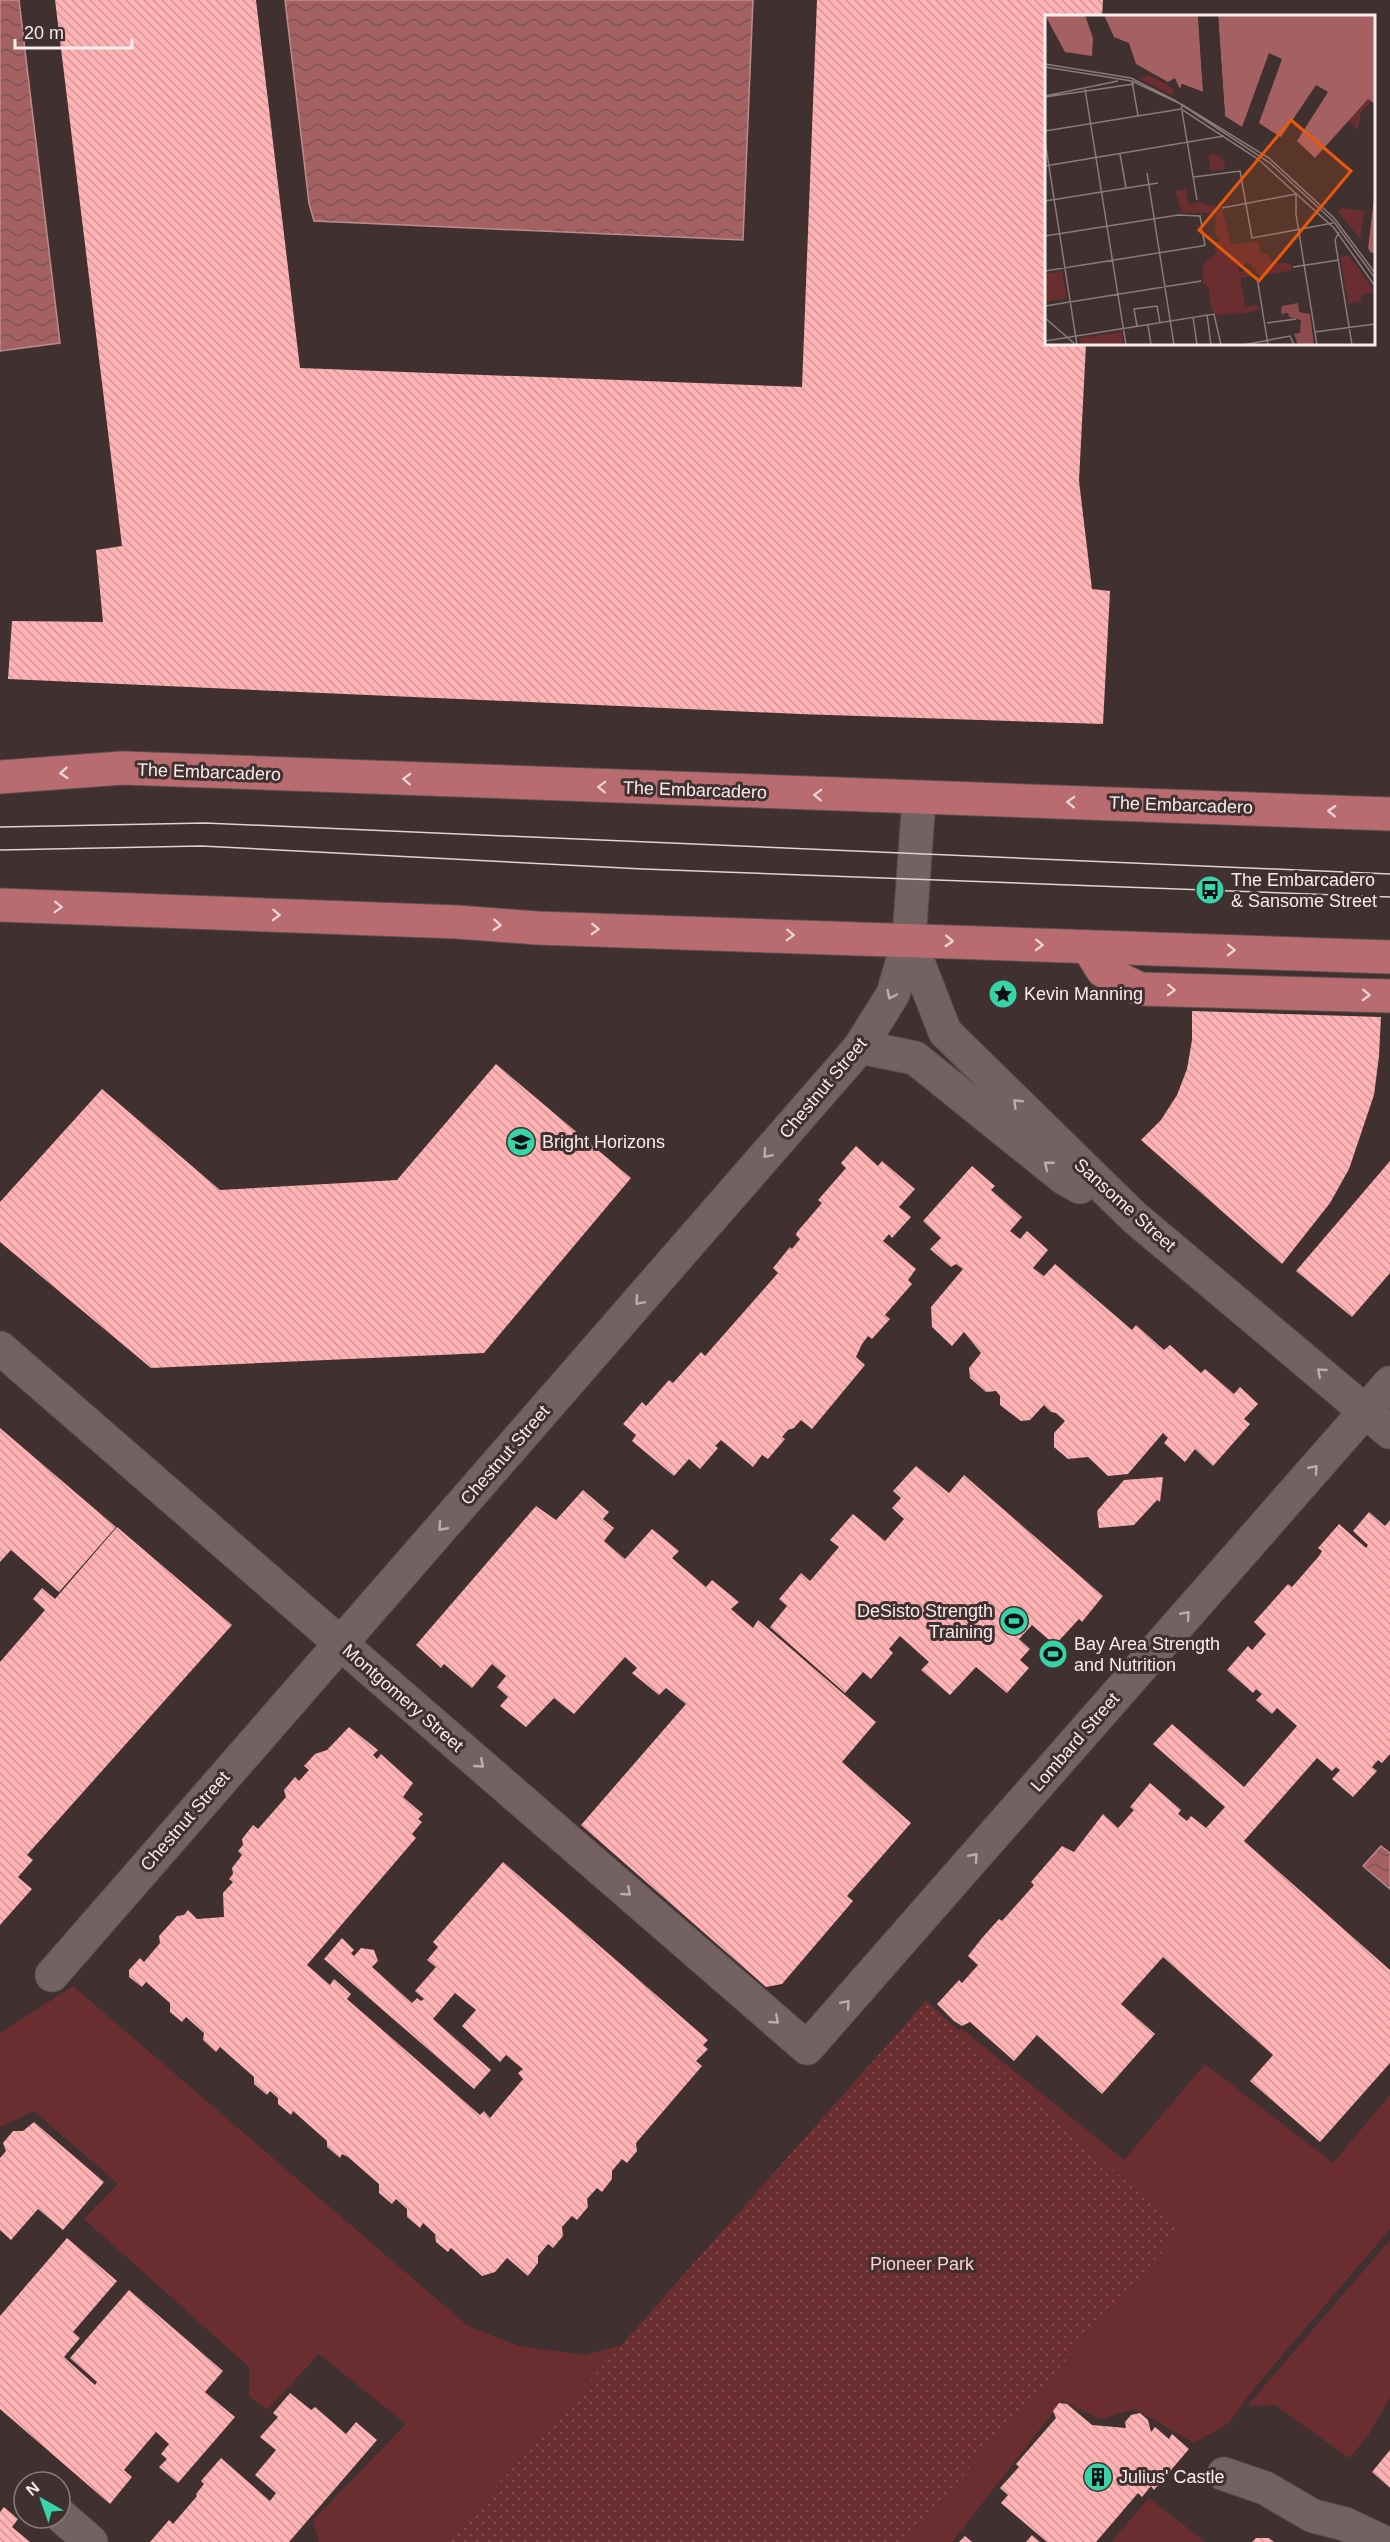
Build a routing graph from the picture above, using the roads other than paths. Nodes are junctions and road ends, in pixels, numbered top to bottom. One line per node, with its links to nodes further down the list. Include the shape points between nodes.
1 (0, 777): 2 (main road, The Embarcadero, one-way to 1, via 122,768)
2 (919, 798): 3 (main road, The Embarcadero, one-way to 2); 5 (street)
3 (1390, 814)
4 (0, 905): 5 (main road, one-way to 5)
5 (909, 939): 6 (main road, one-way to 6); 9 (street, Chestnut Street, one-way to 9, via 893,994); 10 (street, Sansome Street, one-way to 5, via 945,1032)
6 (1088, 947): 7 (main road, one-way to 7); 8 (main road, one-way to 8, via 1103,971 1140,989)
7 (1390, 957)
8 (1390, 996)
9 (860, 1047): 10 (street, one-way to 9, via 1064,1178 915,1058); 15 (street, Chestnut Street, one-way to 15)
10 (1134, 1217): 13 (street, Sansome Street, one-way to 10)
11 (0, 1348): 15 (street, Montgomery Street)
12 (1390, 1383): 13 (street, Lombard Street)
13 (1365, 1411): 14 (street, Sansome Street); 17 (street, Lombard Street, one-way to 13)
14 (1390, 1432)
15 (340, 1644): 16 (street, Chestnut Street); 17 (street, Montgomery Street, one-way to 17)
16 (61, 1964)
17 (807, 2048)
18 (1224, 2474): 20 (street, via 1265,2488)
19 (72, 2525): 21 (street)
20 (1321, 2529): 22 (street, via 1345,2524)
21 (91, 2542)
22 (1383, 2542)

